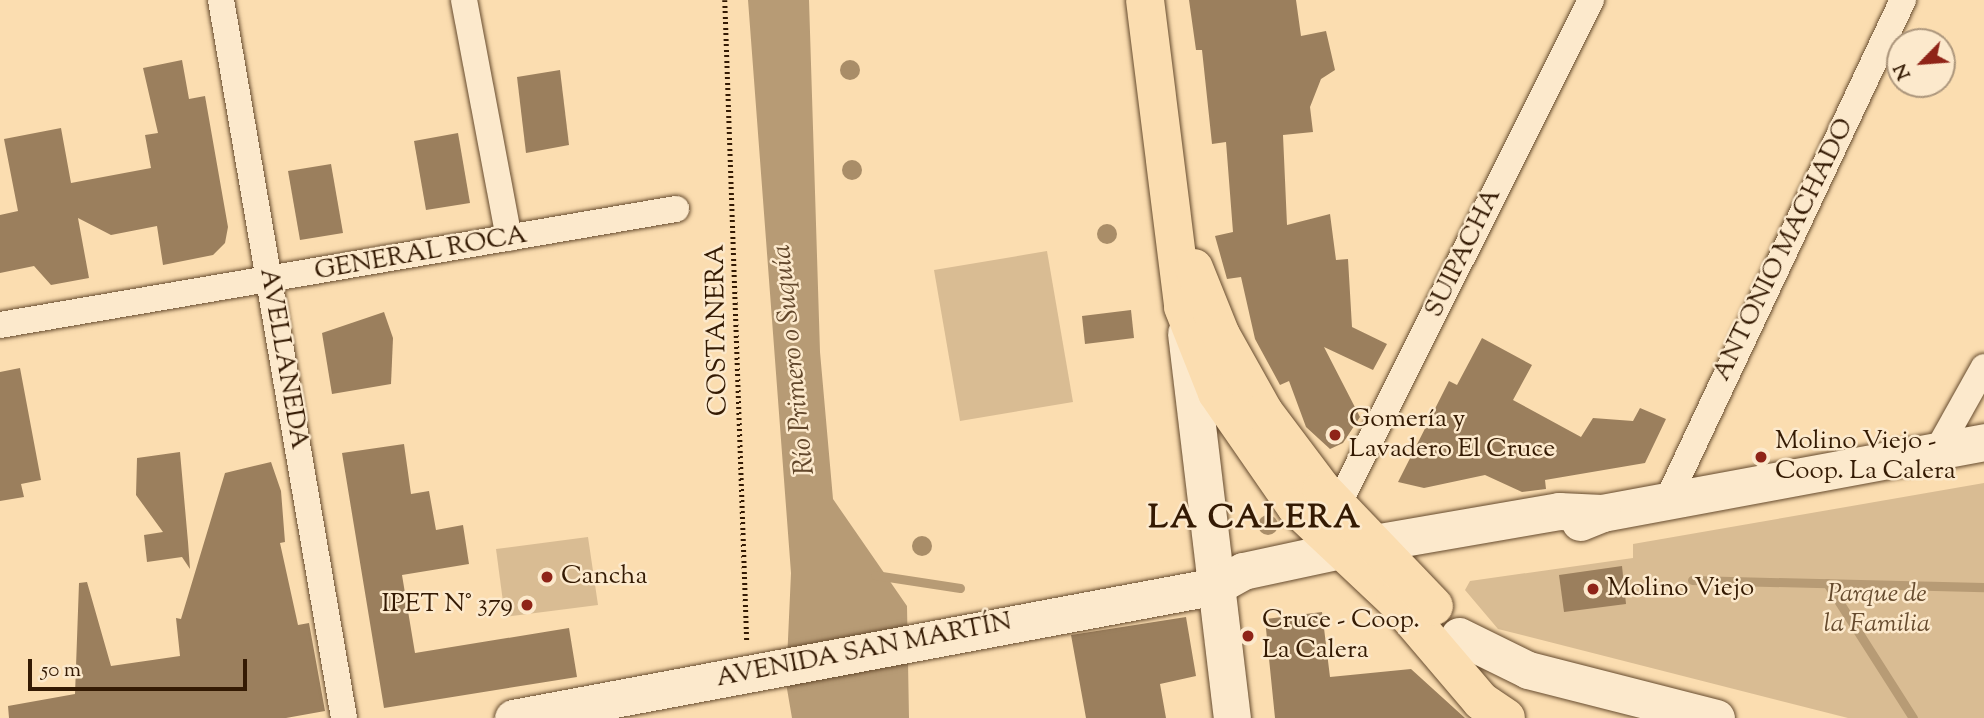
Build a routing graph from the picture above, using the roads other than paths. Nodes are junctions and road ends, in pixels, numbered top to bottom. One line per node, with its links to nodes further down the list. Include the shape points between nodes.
1 (221, 0): 9 (street, AVELLANEDA)
2 (464, 0): 8 (street)
3 (1145, 0): 6 (main road)
4 (1903, 0): 15 (street, ANTONIO MACHADO)
5 (1588, 2): 16 (street, SUIPACHA)
6 (1171, 207): 10 (main road); 16 (main road, via 1243,376 1284,440)
7 (676, 209): 8 (street, GENERAL ROCA)
8 (509, 238): 9 (street, GENERAL ROCA)
9 (269, 281): 11 (street, GENERAL ROCA); 23 (street, AVELLANEDA)
10 (1183, 307): 19 (main road, via 1201,361 1235,424 1281,488); 20 (street)
11 (0, 325)
12 (1984, 367): 14 (street)
13 (1984, 442): 14 (street)
14 (1937, 451): 15 (street)
15 (1667, 502): 17 (street)
16 (1338, 505): 18 (street, via 1373,528 1452,513); 19 (main road)
17 (1602, 513): 18 (street, via 1559,511); 19 (street, via 1562,528)
18 (1498, 520): 19 (street)
19 (1368, 557): 20 (street, AVENIDA SAN MARTÍN, via 1243,572); 21 (main road); 26 (main road, via 1481,701)
20 (1216, 586): 22 (street, AVENIDA SAN MARTÍN, via 987,628 750,659); 25 (street)
21 (1459, 636): 27 (main road, via 1504,690); 28 (street, via 1528,670)
22 (637, 707): 24 (street, AVENIDA SAN MARTÍN)
23 (344, 718)
24 (513, 718)
25 (1232, 718)
26 (1506, 718)
27 (1516, 718)
28 (1716, 718)

